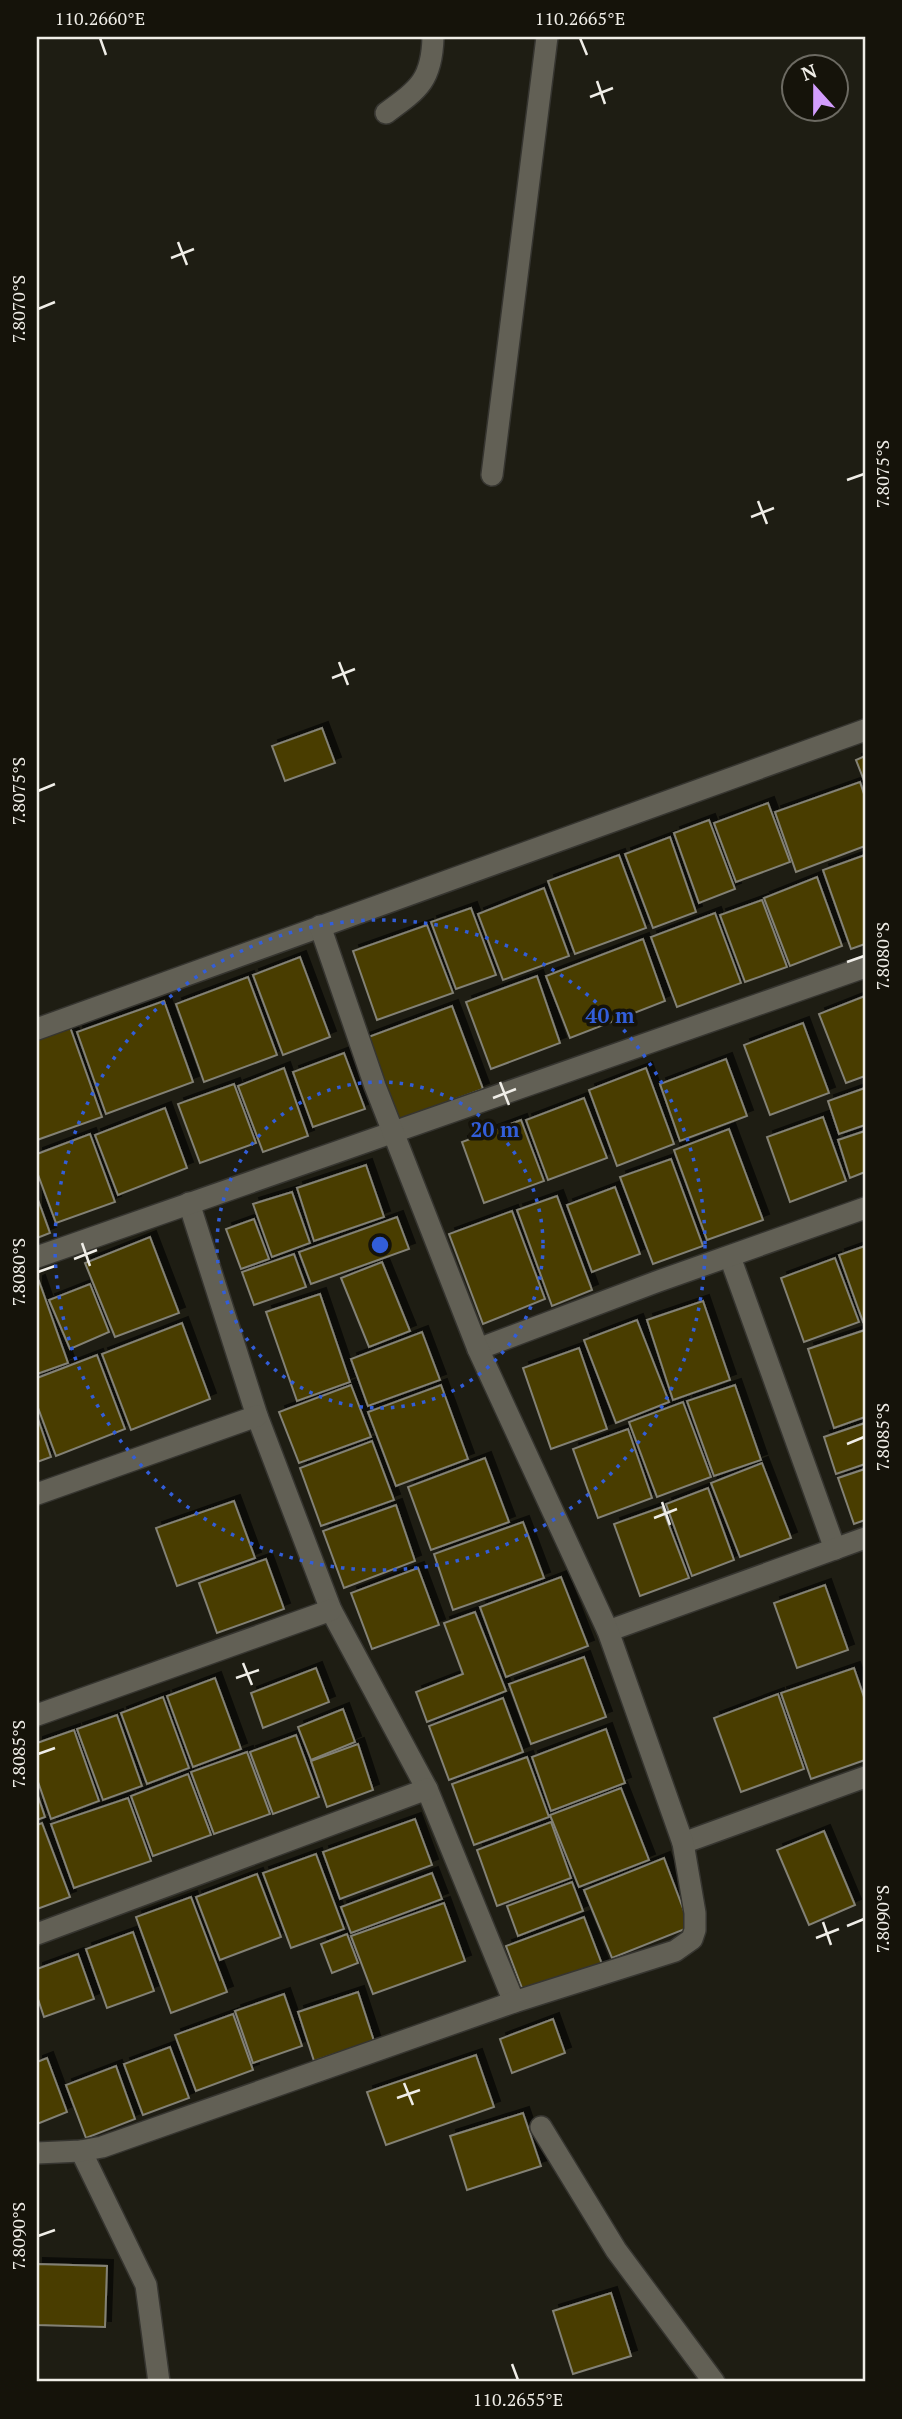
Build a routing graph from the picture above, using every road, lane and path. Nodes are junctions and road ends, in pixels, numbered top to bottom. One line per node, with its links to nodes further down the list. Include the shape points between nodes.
1 (433, 37): 3 (street, via 432,61 417,90)
2 (547, 37): 4 (street)
3 (386, 113)
4 (492, 475)
5 (865, 730): 6 (street)
6 (320, 926): 8 (street); 9 (street)
7 (865, 967): 9 (street)
8 (37, 1028)
9 (394, 1133): 10 (street); 14 (street)
10 (189, 1203): 13 (street); 15 (street)
11 (865, 1208): 12 (street)
12 (730, 1256): 14 (street); 18 (street)
13 (37, 1257)
14 (478, 1349): 20 (street)
15 (257, 1416): 16 (street); 19 (street)
16 (37, 1494)
17 (865, 1538): 18 (street)
18 (835, 1549): 20 (street)
19 (331, 1610): 21 (street); 23 (street)
20 (608, 1631): 24 (street)
21 (37, 1715)
22 (865, 1777): 24 (street)
23 (427, 1789): 25 (street); 26 (street)
24 (683, 1843): 26 (street, via 695,1913 692,1939 675,1951)
25 (37, 1934)
26 (514, 2002): 28 (street)
27 (541, 2127): 31 (street, via 616,2250)
28 (80, 2151): 29 (street); 30 (street, via 146,2285)
29 (37, 2154)
30 (159, 2382)
31 (714, 2382)

